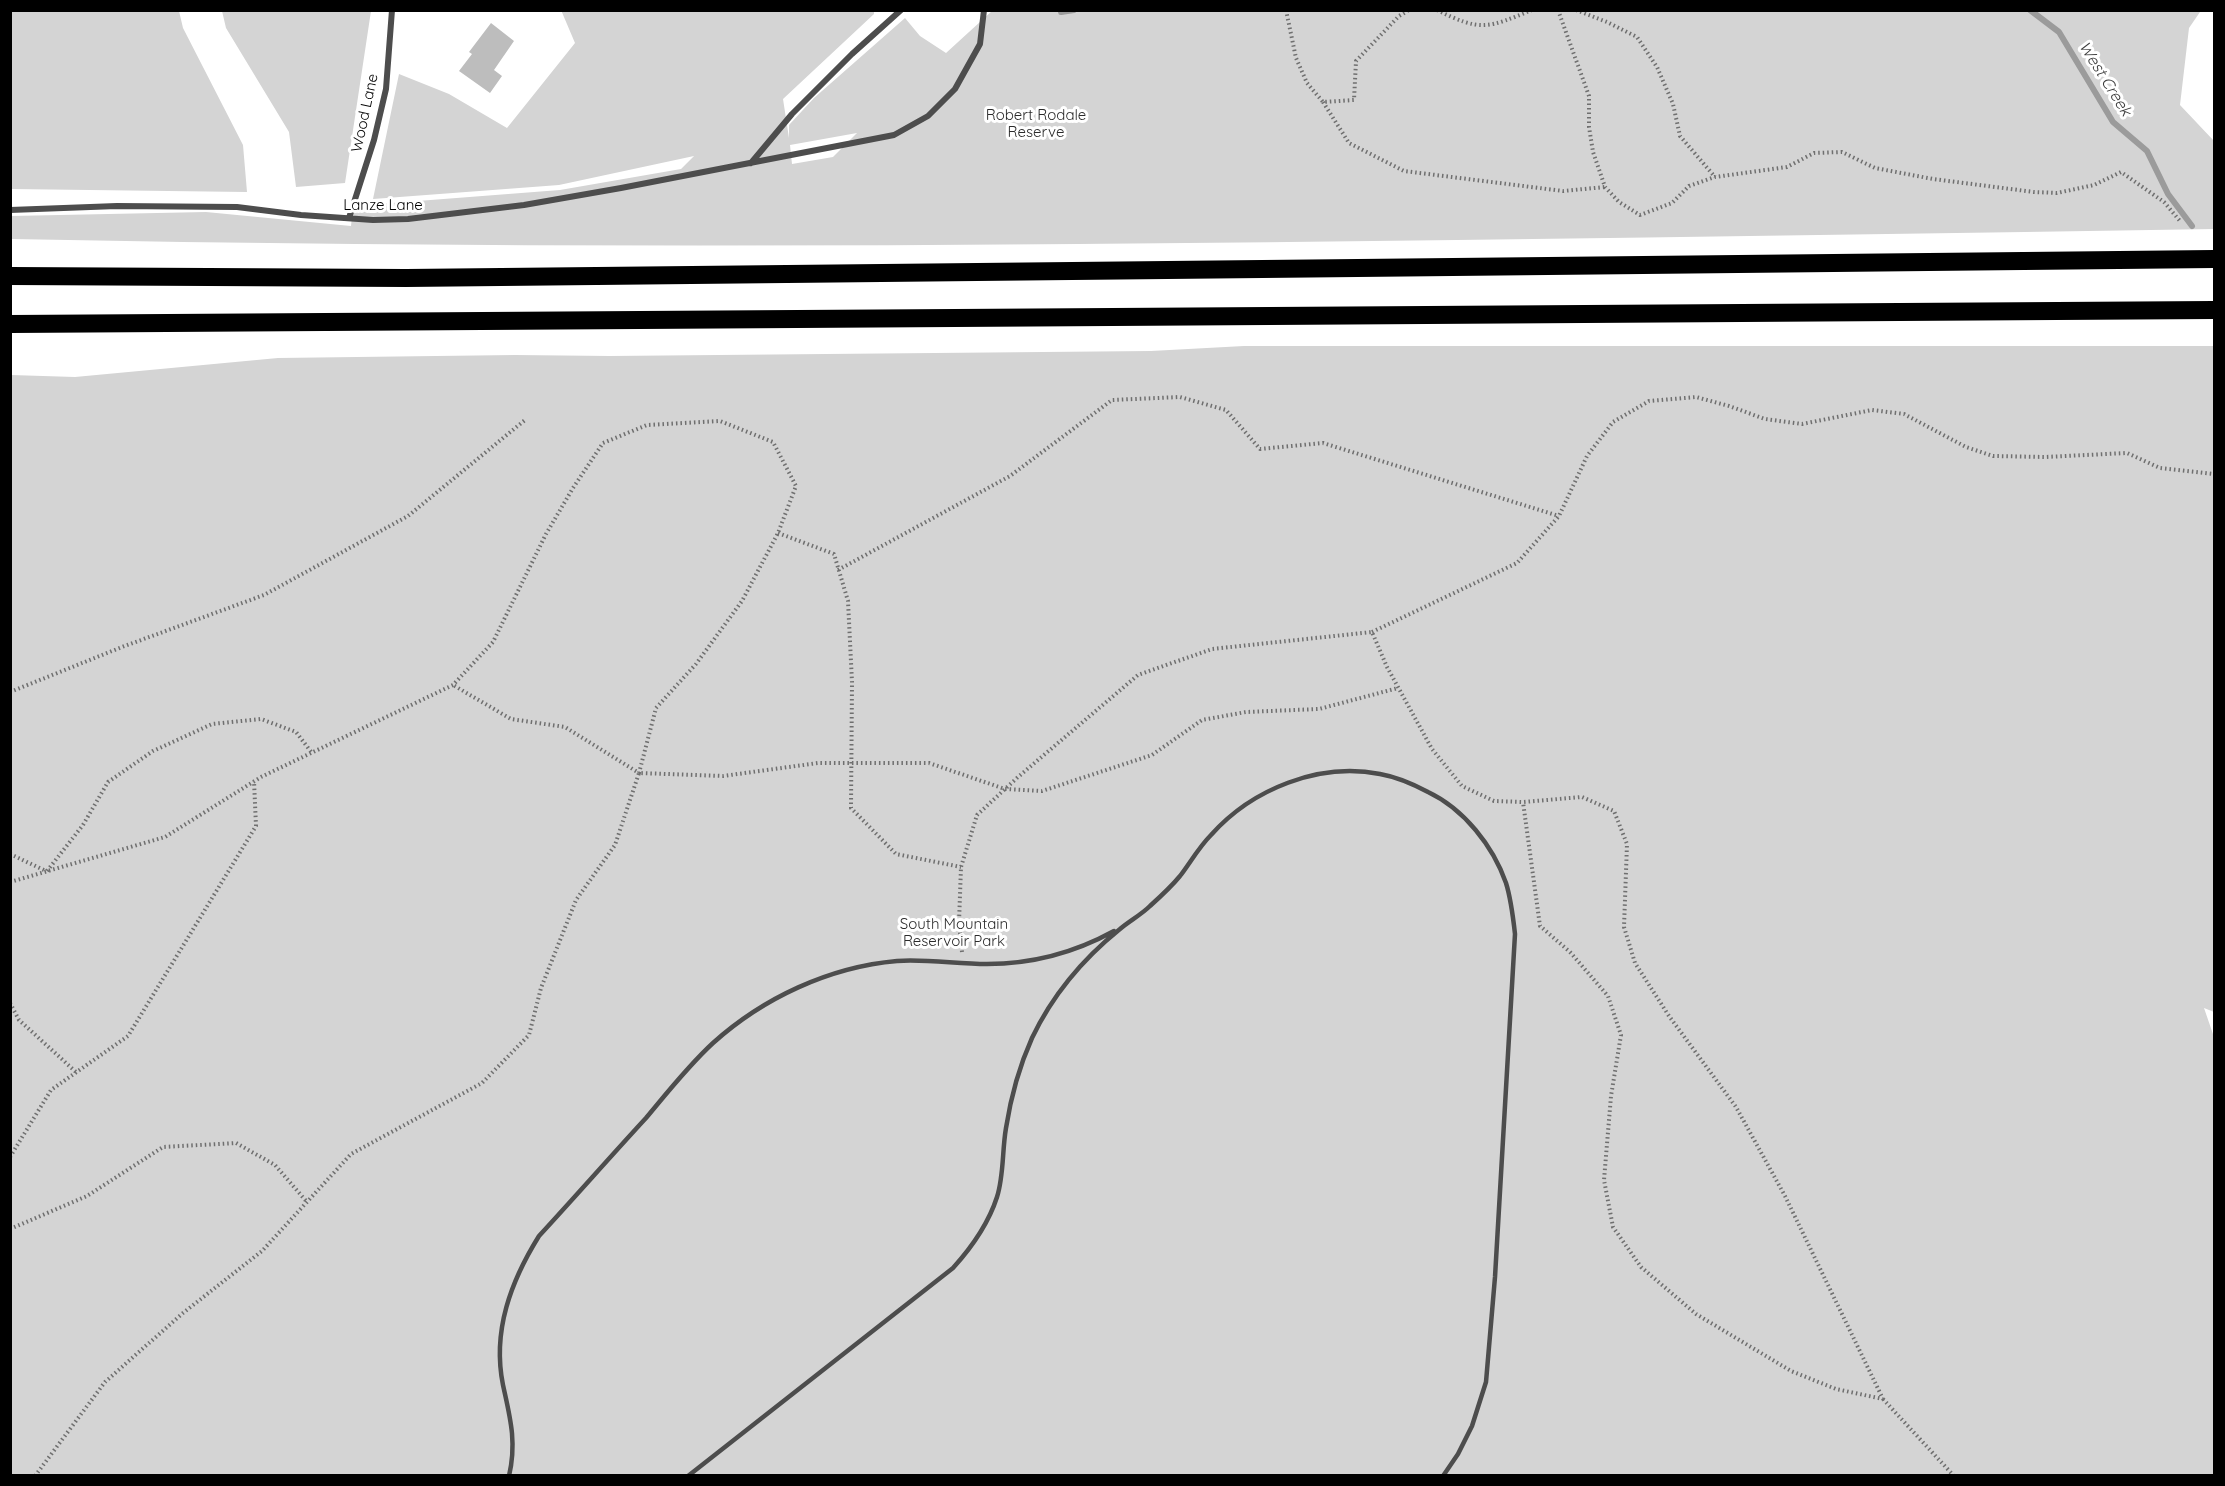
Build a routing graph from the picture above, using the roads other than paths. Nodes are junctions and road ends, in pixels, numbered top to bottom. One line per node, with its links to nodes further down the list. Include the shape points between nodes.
1 (392, 10): 6 (street, Wood Lane, via 386,89)
2 (901, 10): 4 (street, via 792,114)
3 (984, 10): 4 (street, Lanze Lane, via 980,44 955,89 928,116 894,135)
4 (751, 164): 6 (street, Lanze Lane, via 524,204 408,219)
5 (10, 210): 6 (street, Lanze Lane, via 237,207)
6 (349, 218)
7 (2214, 259): 8 (highway, via 406,278)
8 (10, 276)
9 (2214, 310): 10 (highway)
10 (10, 324)
11 (1121, 927): 12 (lane, via 1061,955 1021,963 895,961 853,969 782,995 745,1017 712,1044 547,1228 522,1264 509,1294 500,1358 513,1438); 13 (lane, via 1082,965 1033,1036 1016,1077 997,1196 971,1249 953,1269); 14 (lane, via 1178,879 1211,835 1236,812 1259,796 1322,773 1380,774 1434,794 1478,832 1494,856 1506,883 1515,934 1495,1277 1486,1382 1472,1426)
12 (509, 1476)
13 (688, 1476)
14 (1443, 1476)

